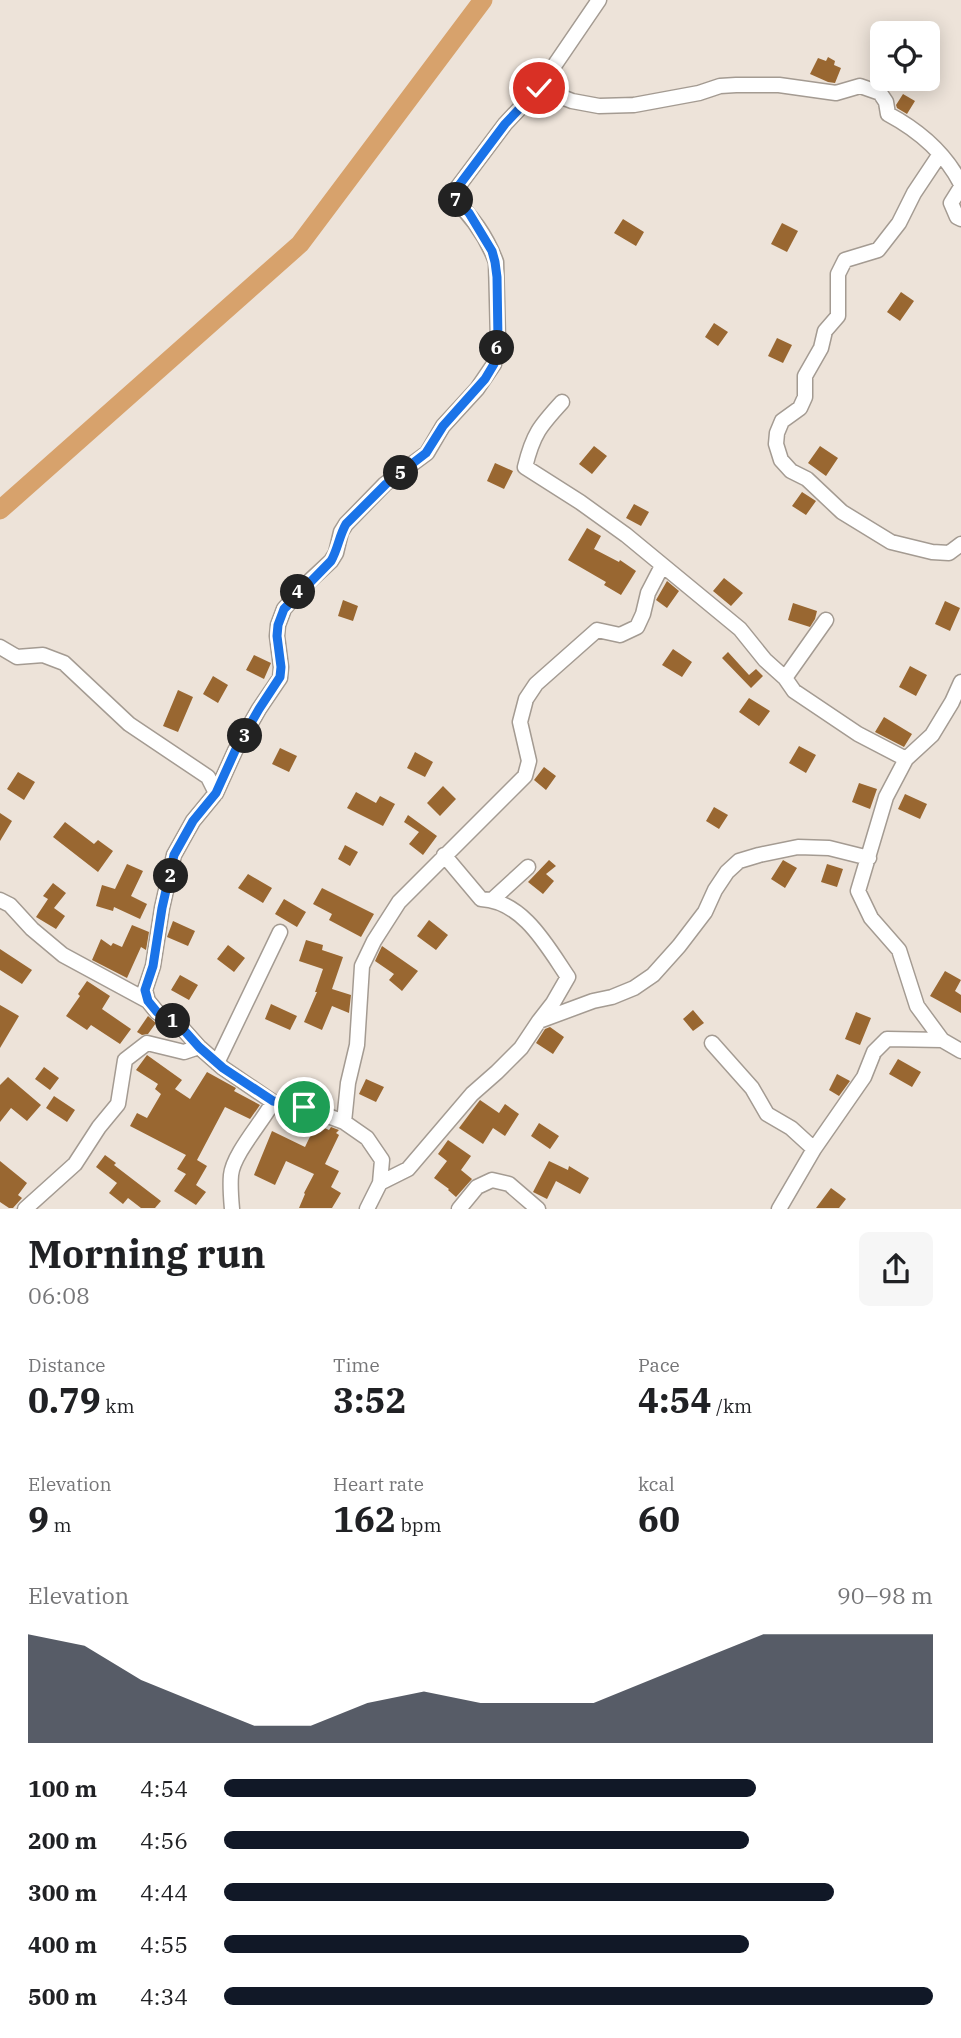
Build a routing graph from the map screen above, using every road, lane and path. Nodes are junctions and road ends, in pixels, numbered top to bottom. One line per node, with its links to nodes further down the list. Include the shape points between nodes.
1 (598, 0): 2 (street)
2 (539, 88): 3 (street, via 599,106 634,105 720,86 779,85 836,93 860,86 880,93 888,114 928,140); 14 (street, via 505,124 451,196 469,213 495,262 498,340 494,364 426,453 346,524 331,561 284,609 277,636 280,677 235,751)
3 (940, 154): 4 (street); 7 (street, via 878,250 845,260 838,274 838,316 825,331 805,376 800,408 782,421 776,444 790,471 807,479 842,512 891,542 949,553)
4 (961, 185): 5 (street, via 951,203)
5 (961, 219)
6 (562, 402): 8 (street, via 532,441 525,467 580,502)
7 (961, 544)
8 (662, 566): 11 (street, via 740,629); 15 (street, via 637,627 620,635 597,630 536,684 520,722 529,761 525,776)
9 (826, 620): 11 (street)
10 (0, 647): 14 (street, via 17,657 43,655 64,663 129,723 208,777)
11 (785, 678): 13 (street, via 794,691 826,713)
12 (961, 682): 13 (street, via 932,735)
13 (906, 760): 16 (street, via 886,797)
14 (216, 793): 21 (street, via 174,855 145,990)
15 (444, 855): 19 (street, via 481,900); 29 (street, via 399,902 362,966 357,1045)
16 (869, 858): 22 (street, via 830,848 798,847 739,861 727,872 705,912 653,975 612,997); 23 (street, via 859,891 871,918 899,950 917,1006)
17 (527, 867): 19 (street)
18 (0, 900): 21 (street, via 63,956)
19 (492, 900): 22 (street, via 528,922 568,977)
20 (280, 932): 27 (street)
21 (148, 1001): 25 (street)
22 (539, 1021): 31 (street, via 521,1048 472,1094 408,1168)
23 (942, 1040): 26 (street); 30 (street, via 887,1040 874,1052 864,1077)
24 (712, 1043): 30 (street, via 752,1088 767,1114)
25 (199, 1047): 27 (street); 32 (street, via 184,1052 147,1043 125,1060 118,1104 75,1164)
26 (961, 1051)
27 (217, 1063): 28 (street)
28 (273, 1101): 29 (street); 33 (street, via 230,1172)
29 (344, 1122): 31 (street, via 368,1138 382,1160)
30 (814, 1150): 37 (street)
31 (380, 1183): 34 (street)
32 (25, 1209)
33 (232, 1209)
34 (367, 1209)
35 (459, 1209): 36 (street, via 477,1187 492,1180 509,1184)
36 (538, 1209)
37 (779, 1209)

